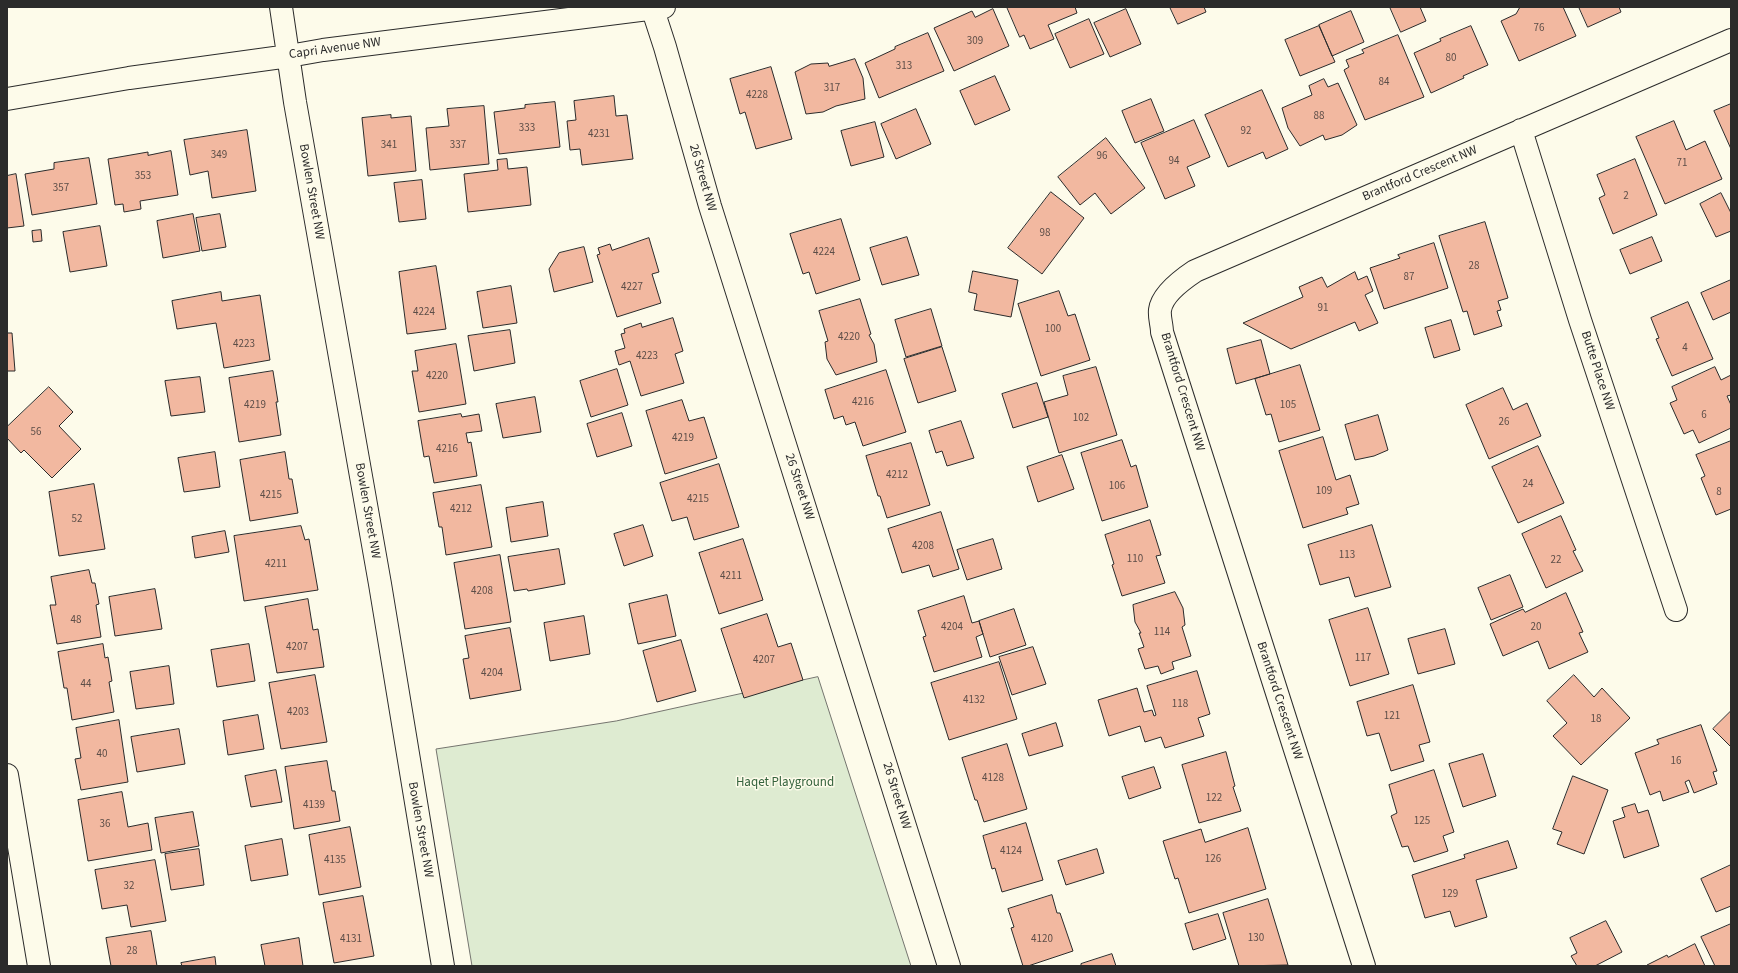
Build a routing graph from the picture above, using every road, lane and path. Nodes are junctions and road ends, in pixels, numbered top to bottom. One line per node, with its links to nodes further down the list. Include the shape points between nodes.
1 (281, 7): 4 (street, Bowlen Street NW)
2 (656, 7): 4 (street, Capri Avenue NW); 11 (street, 26 Street NW, via 710,206)
3 (1731, 40): 6 (street, Brantford Crescent NW)
4 (289, 56): 5 (street, Capri Avenue NW, via 129,78); 10 (street, Bowlen Street NW)
5 (7, 99)
6 (1521, 130): 7 (street, Butte Place NW, via 1582,328); 12 (street, Brantford Crescent NW, via 1195,271 1177,283 1160,309 1162,332)
7 (1676, 610)
8 (7, 775): 9 (street)
9 (39, 966)
10 (443, 966)
11 (949, 966)
12 (1364, 966)

